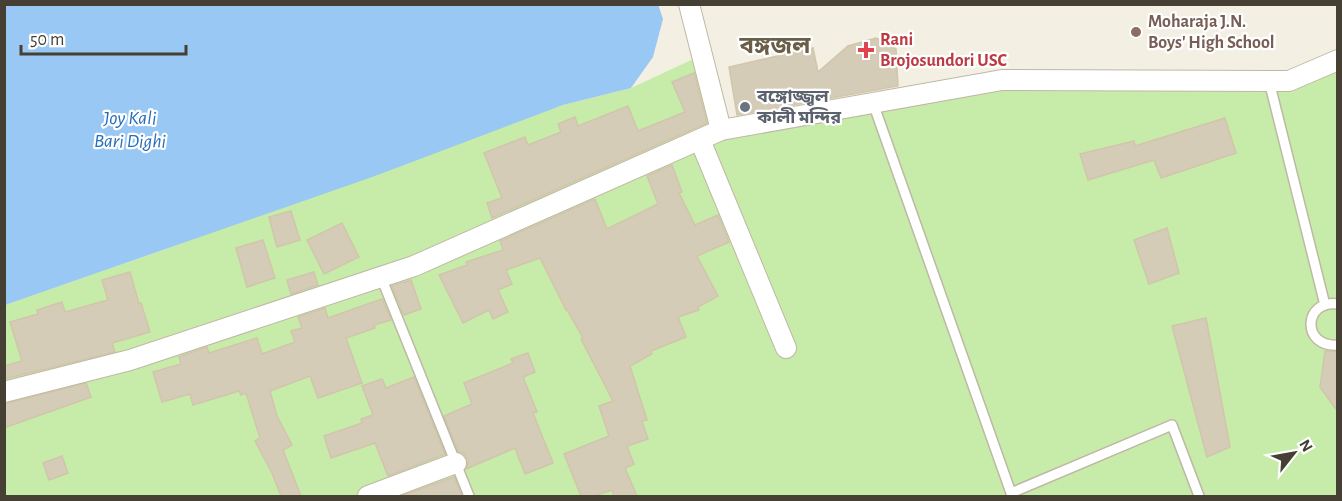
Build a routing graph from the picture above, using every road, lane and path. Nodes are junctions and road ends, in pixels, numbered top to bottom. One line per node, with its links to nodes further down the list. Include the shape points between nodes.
1 (689, 4): 5 (street)
2 (1338, 60): 3 (street, via 1289,81)
3 (1269, 81): 4 (street, via 1002,80); 9 (lane)
4 (873, 103): 5 (street); 16 (lane, via 1011,493 1172,425)
5 (722, 130): 6 (street)
6 (700, 140): 7 (street); 11 (street)
7 (381, 277): 12 (street, via 130,360); 13 (lane)
8 (1338, 304): 9 (lane)
9 (1325, 305): 10 (lane, via 1318,308 1311,320 1313,334 1323,344)
10 (1338, 345)
11 (786, 348)
12 (4, 392)
13 (456, 463): 14 (street); 15 (lane)
14 (368, 496)
15 (469, 496)
16 (1199, 496)

